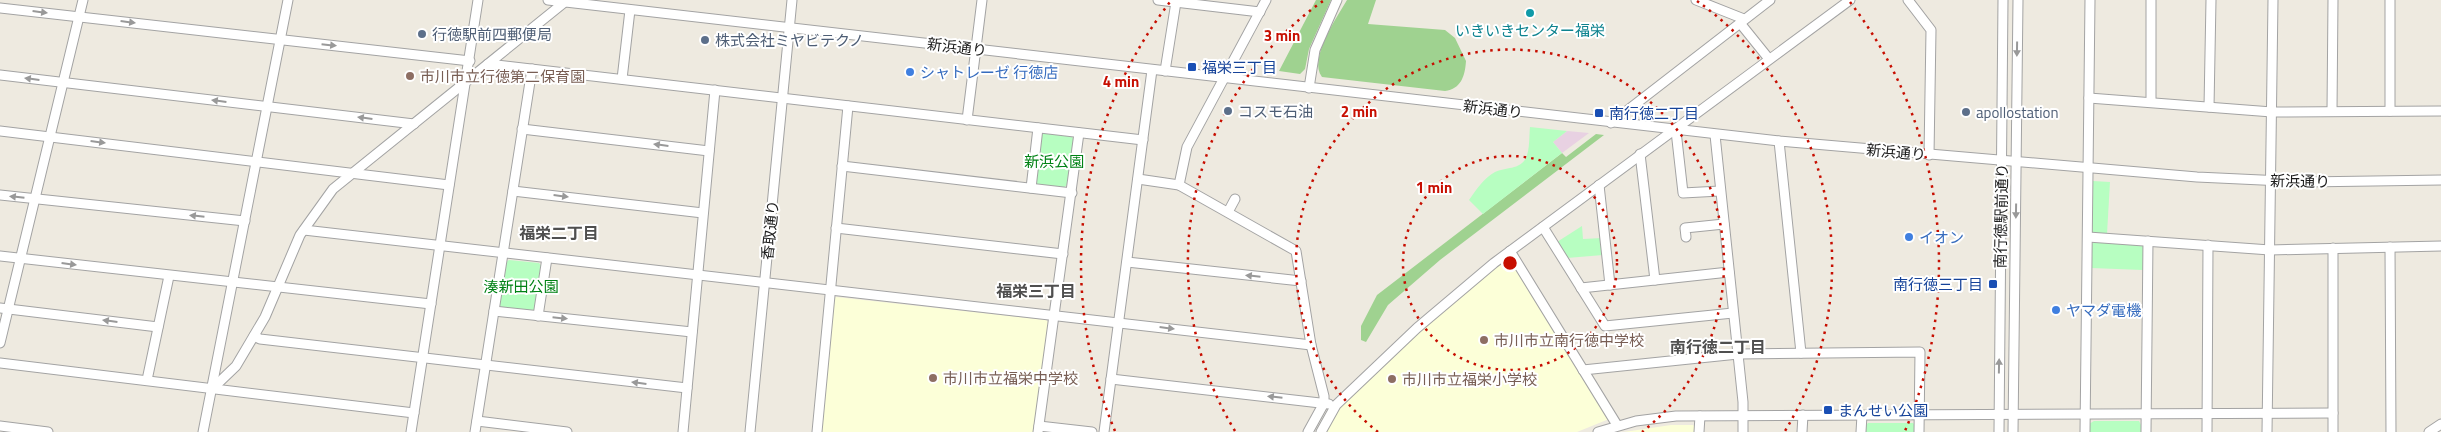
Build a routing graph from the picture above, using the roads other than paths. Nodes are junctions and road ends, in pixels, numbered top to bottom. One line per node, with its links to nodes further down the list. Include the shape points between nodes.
1 (84, 0): 29 (street)
2 (288, 0): 32 (street)
3 (478, 0): 35 (street)
4 (548, 0): 23 (street, 新浜通り)
5 (614, 0): 25 (street)
6 (792, 0): 31 (street, 香取通り)
7 (982, 0): 33 (street)
8 (1158, 0): 24 (street)
9 (1266, 0): 28 (street)
10 (1337, 0): 45 (street, via 1314,50)
11 (1696, 0): 30 (street)
12 (1770, 0): 30 (street)
13 (1850, 0): 34 (street)
14 (1908, 0): 71 (street, via 1931,30)
15 (2003, 0): 73 (street, 南行徳駅前通り)
16 (2018, 0): 74 (street, 南行徳駅前通り, one-way to 74)
17 (2090, 0): 48 (street)
18 (2151, 0): 49 (street)
19 (2211, 0): 52 (street)
20 (2273, 0): 56 (street)
21 (2333, 0): 53 (street)
22 (2390, 0): 54 (street)
23 (566, 1): 25 (street, 新浜通り); 36 (street)
24 (1176, 2): 28 (street); 39 (street)
25 (606, 7): 27 (street, 新浜通り)
26 (0, 8): 29 (street, one-way to 29)
27 (630, 10): 31 (street, 新浜通り); 42 (street)
28 (1260, 12): 41 (street)
29 (79, 17): 32 (street, one-way to 32); 43 (street)
30 (1742, 21): 34 (street); 58 (street)
31 (790, 28): 33 (street, 新浜通り); 47 (street, 香取通り)
32 (280, 40): 35 (street, one-way to 35); 50 (street)
33 (976, 50): 38 (street, 新浜通り); 57 (street)
34 (1769, 59): 62 (street)
35 (470, 61): 44 (street)
36 (488, 64): 37 (street); 44 (street)
37 (532, 69): 42 (street); 61 (street)
38 (1152, 70): 39 (street, 新浜通り); 67 (street)
39 (1165, 71): 41 (street, 新浜通り)
40 (0, 75): 43 (street, one-way to 40)
41 (1224, 78): 45 (street, 新浜通り); 83 (street, via 1186,147)
42 (622, 79): 46 (street)
43 (63, 82): 50 (street, one-way to 43); 66 (street)
44 (466, 82): 59 (street); 82 (street)
45 (1309, 88): 58 (street, 新浜通り)
46 (715, 90): 47 (street); 69 (street)
47 (783, 98): 51 (street); 119 (street, 香取通り)
48 (2090, 98): 49 (street); 76 (street)
49 (2151, 102): 52 (street)
50 (267, 106): 59 (street, one-way to 50); 72 (street)
51 (848, 106): 57 (street); 75 (street)
52 (2210, 107): 56 (street)
53 (2332, 111): 54 (street); 56 (street)
54 (2390, 111): 55 (street)
55 (2441, 111)
56 (2272, 112): 80 (street)
57 (967, 120): 60 (street)
58 (1611, 123): 62 (street, 新浜通り)
59 (414, 124): 77 (street)
60 (1038, 128): 64 (street); 84 (street)
61 (522, 129): 69 (street, one-way to 61); 85 (street)
62 (1674, 130): 65 (street, 新浜通り); 70 (street); 86 (street, via 1683,194)
63 (0, 131): 66 (street)
64 (1079, 133): 67 (street); 87 (street)
65 (1715, 135): 68 (street, 新浜通り); 86 (street)
66 (50, 137): 72 (street, one-way to 72); 89 (street)
67 (1143, 140): 78 (street)
68 (1778, 141): 71 (street, 新浜通り); 137 (street)
69 (709, 151): 92 (street)
70 (1640, 154): 81 (street); 117 (street)
71 (1929, 154): 73 (street, 新浜通り)
72 (257, 161): 77 (street); 93 (street)
73 (2002, 161): 74 (street, 新浜通り); 153 (street, 南行徳駅前通り, one-way to 73)
74 (2016, 162): 76 (street, 新浜通り); 154 (street, 南行徳駅前通り, one-way to 154)
75 (842, 166): 84 (street); 96 (street)
76 (2089, 168): 80 (street, 新浜通り); 99 (street)
77 (353, 173): 82 (street); 97 (street, via 333,189)
78 (1138, 179): 83 (street); 113 (street)
79 (2441, 180): 80 (street, 新浜通り)
80 (2271, 181): 106 (street)
81 (1599, 184): 95 (street); 121 (street)
82 (449, 185): 102 (street)
83 (1179, 185): 91 (street)
84 (1031, 188): 87 (street)
85 (513, 191): 92 (street, one-way to 92); 108 (street)
86 (1720, 191): 94 (street)
87 (1072, 193): 109 (street)
88 (0, 195): 89 (street, one-way to 88)
89 (35, 199): 93 (street, one-way to 89); 111 (street)
90 (1235, 199): 91 (street)
91 (1228, 212): 118 (street, via 1294,249)
92 (703, 213): 115 (street)
93 (245, 222): 120 (street)
94 (1724, 224): 98 (street, via 1685,228); 114 (street)
95 (1543, 227): 107 (street); 123 (street)
96 (836, 228): 109 (street); 124 (street)
97 (304, 230): 102 (street); 122 (street)
98 (1686, 237)
99 (2088, 237): 100 (street); 155 (street)
100 (2148, 241): 101 (street); 156 (street)
101 (2208, 245): 106 (street); 157 (street)
102 (440, 246): 108 (street); 125 (street)
103 (2441, 246): 104 (street)
104 (2390, 247): 105 (street); 192 (street)
105 (2333, 248): 106 (street); 151 (street)
106 (2270, 250): 150 (street)
107 (1510, 251): 142 (street); 148 (street, via 1416,328)
108 (503, 253): 112 (street); 127 (street)
109 (1063, 254): 130 (street)
110 (0, 256): 111 (street)
111 (20, 258): 116 (street, one-way to 116); 126 (street)
112 (547, 258): 115 (street); 129 (street)
113 (1127, 262): 118 (street, one-way to 113); 131 (street)
114 (1729, 272): 117 (street); 128 (street)
115 (697, 275): 119 (street); 133 (street)
116 (169, 276): 120 (street); 132 (street)
117 (1654, 280): 121 (street)
118 (1301, 281): 136 (street)
119 (765, 282): 124 (street); 173 (street, 香取通り)
120 (233, 283): 122 (street); 146 (street)
121 (1610, 285): 123 (street)
122 (278, 288): 125 (street); 134 (street)
123 (1581, 288): 128 (street, via 1605,326)
124 (830, 290): 130 (street); 174 (street)
125 (431, 304): 139 (street)
126 (4, 308): 132 (street, one-way to 126); 135 (street)
127 (494, 311): 129 (street); 141 (street)
128 (1733, 313): 138 (street)
129 (538, 316): 133 (street, one-way to 133)
130 (1055, 316): 131 (street); 166 (street)
131 (1118, 322): 136 (street, one-way to 136); 143 (street)
132 (158, 327): 144 (street)
133 (692, 332): 145 (street)
134 (254, 336): 139 (street); 146 (street, via 232,370)
135 (0, 344)
136 (1311, 344): 147 (street)
137 (1801, 353): 138 (street); 152 (street, via 1920,352)
138 (1738, 354): 142 (street); 161 (street)
139 (422, 358): 141 (street); 149 (street)
140 (0, 364): 144 (street)
141 (486, 365): 145 (street, one-way to 141); 162 (street)
142 (1583, 370): 165 (street)
143 (1111, 379): 147 (street, one-way to 143); 176 (street)
144 (147, 380): 146 (street)
145 (687, 388): 172 (street)
146 (212, 389): 149 (street); 168 (street)
147 (1324, 403): 148 (street); 177 (street)
148 (1336, 405): 178 (street)
149 (414, 413): 169 (street)
150 (2268, 413): 151 (street); 157 (street); 190 (street)
151 (2332, 413): 191 (street)
152 (1920, 414): 153 (street); 159 (street); 184 (street)
153 (1999, 414): 154 (street); 185 (street, 南行徳駅前通り)
154 (2014, 414): 155 (street); 186 (street, 南行徳駅前通り)
155 (2085, 414): 156 (street); 187 (street)
156 (2146, 414): 157 (street); 188 (street)
157 (2207, 414): 189 (street)
158 (1803, 415): 159 (street); 161 (street); 182 (street)
159 (1862, 415): 183 (street)
160 (1700, 416): 161 (street); 165 (street, via 1655,418); 180 (street)
161 (1743, 416): 181 (street)
162 (477, 421): 170 (street); 171 (street)
163 (2441, 424): 193 (street)
164 (0, 426): 167 (street)
165 (1618, 426): 179 (street)
166 (1039, 429): 175 (street)
167 (48, 432)
168 (203, 432)
169 (411, 432)
170 (475, 432)
171 (567, 432)
172 (683, 432)
173 (750, 432)
174 (817, 432)
175 (1092, 432)
176 (1104, 432)
177 (1308, 432)
178 (1321, 432)
179 (1598, 432)
180 (1699, 432)
181 (1743, 432)
182 (1802, 432)
183 (1862, 432)
184 (1920, 432)
185 (1999, 432)
186 (2013, 432)
187 (2085, 432)
188 (2146, 432)
189 (2207, 432)
190 (2268, 432)
191 (2333, 432)
192 (2391, 432)
193 (2429, 432)

